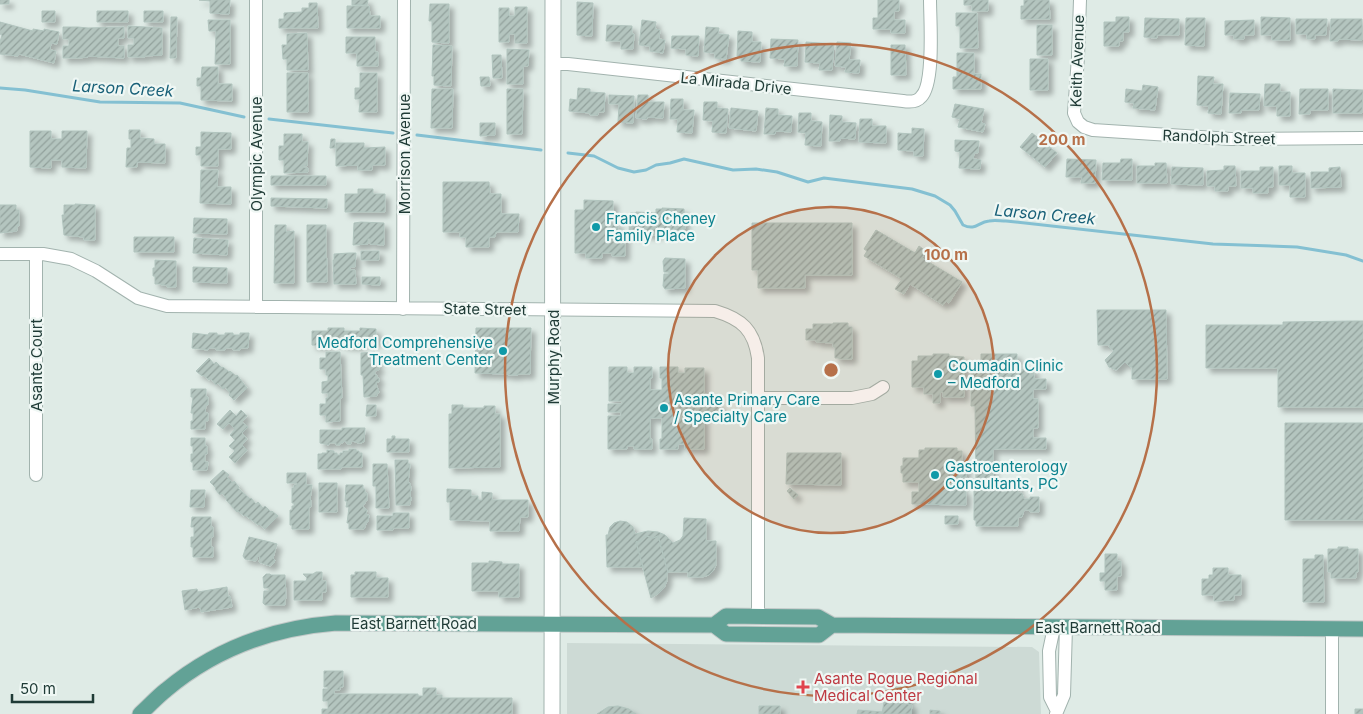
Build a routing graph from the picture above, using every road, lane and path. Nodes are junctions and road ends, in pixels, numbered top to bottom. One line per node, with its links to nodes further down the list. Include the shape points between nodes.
1 (256, 0): 11 (street, Olympic Avenue)
2 (404, 0): 12 (street, Morrison Avenue)
3 (553, 0): 6 (street, Murphy Road)
4 (930, 0): 6 (street, La Mirada Drive, via 929,79 925,92 915,101)
5 (1080, 0): 7 (street, Keith Avenue, via 1074,113)
6 (553, 64): 13 (street, Murphy Road)
7 (1078, 122): 8 (street, Randolph Street, via 1093,130 1231,139)
8 (1363, 138)
9 (0, 254): 10 (street, State Street)
10 (36, 254): 11 (street, State Street, via 71,259 138,298 166,306); 16 (street, Asante Court)
11 (256, 307): 12 (street, State Street)
12 (403, 309): 13 (street, State Street)
13 (553, 310): 15 (street, State Street, via 715,311 730,315 741,323 756,344); 18 (street, Murphy Road)
14 (883, 387): 15 (street, via 872,394 852,398)
15 (758, 398): 17 (street, State Street)
16 (36, 476)
17 (758, 616): 19 (main road, East Barnett Road, via 726,616); 20 (main road, East Barnett Road, via 818,617)
18 (552, 623): 19 (main road, East Barnett Road); 25 (main road, East Barnett Road, via 336,622 293,628 223,651 164,691); 26 (street, Murphy Road)
19 (714, 624): 20 (main road, East Barnett Road, via 726,634 819,635)
20 (832, 625): 21 (main road, East Barnett Road)
21 (1060, 627): 22 (main road, East Barnett Road); 24 (street, via 1064,695)
22 (1332, 629): 23 (main road, East Barnett Road); 27 (street)
23 (1363, 629)
24 (1057, 713)
25 (140, 714)
26 (552, 714)
27 (1332, 714)

